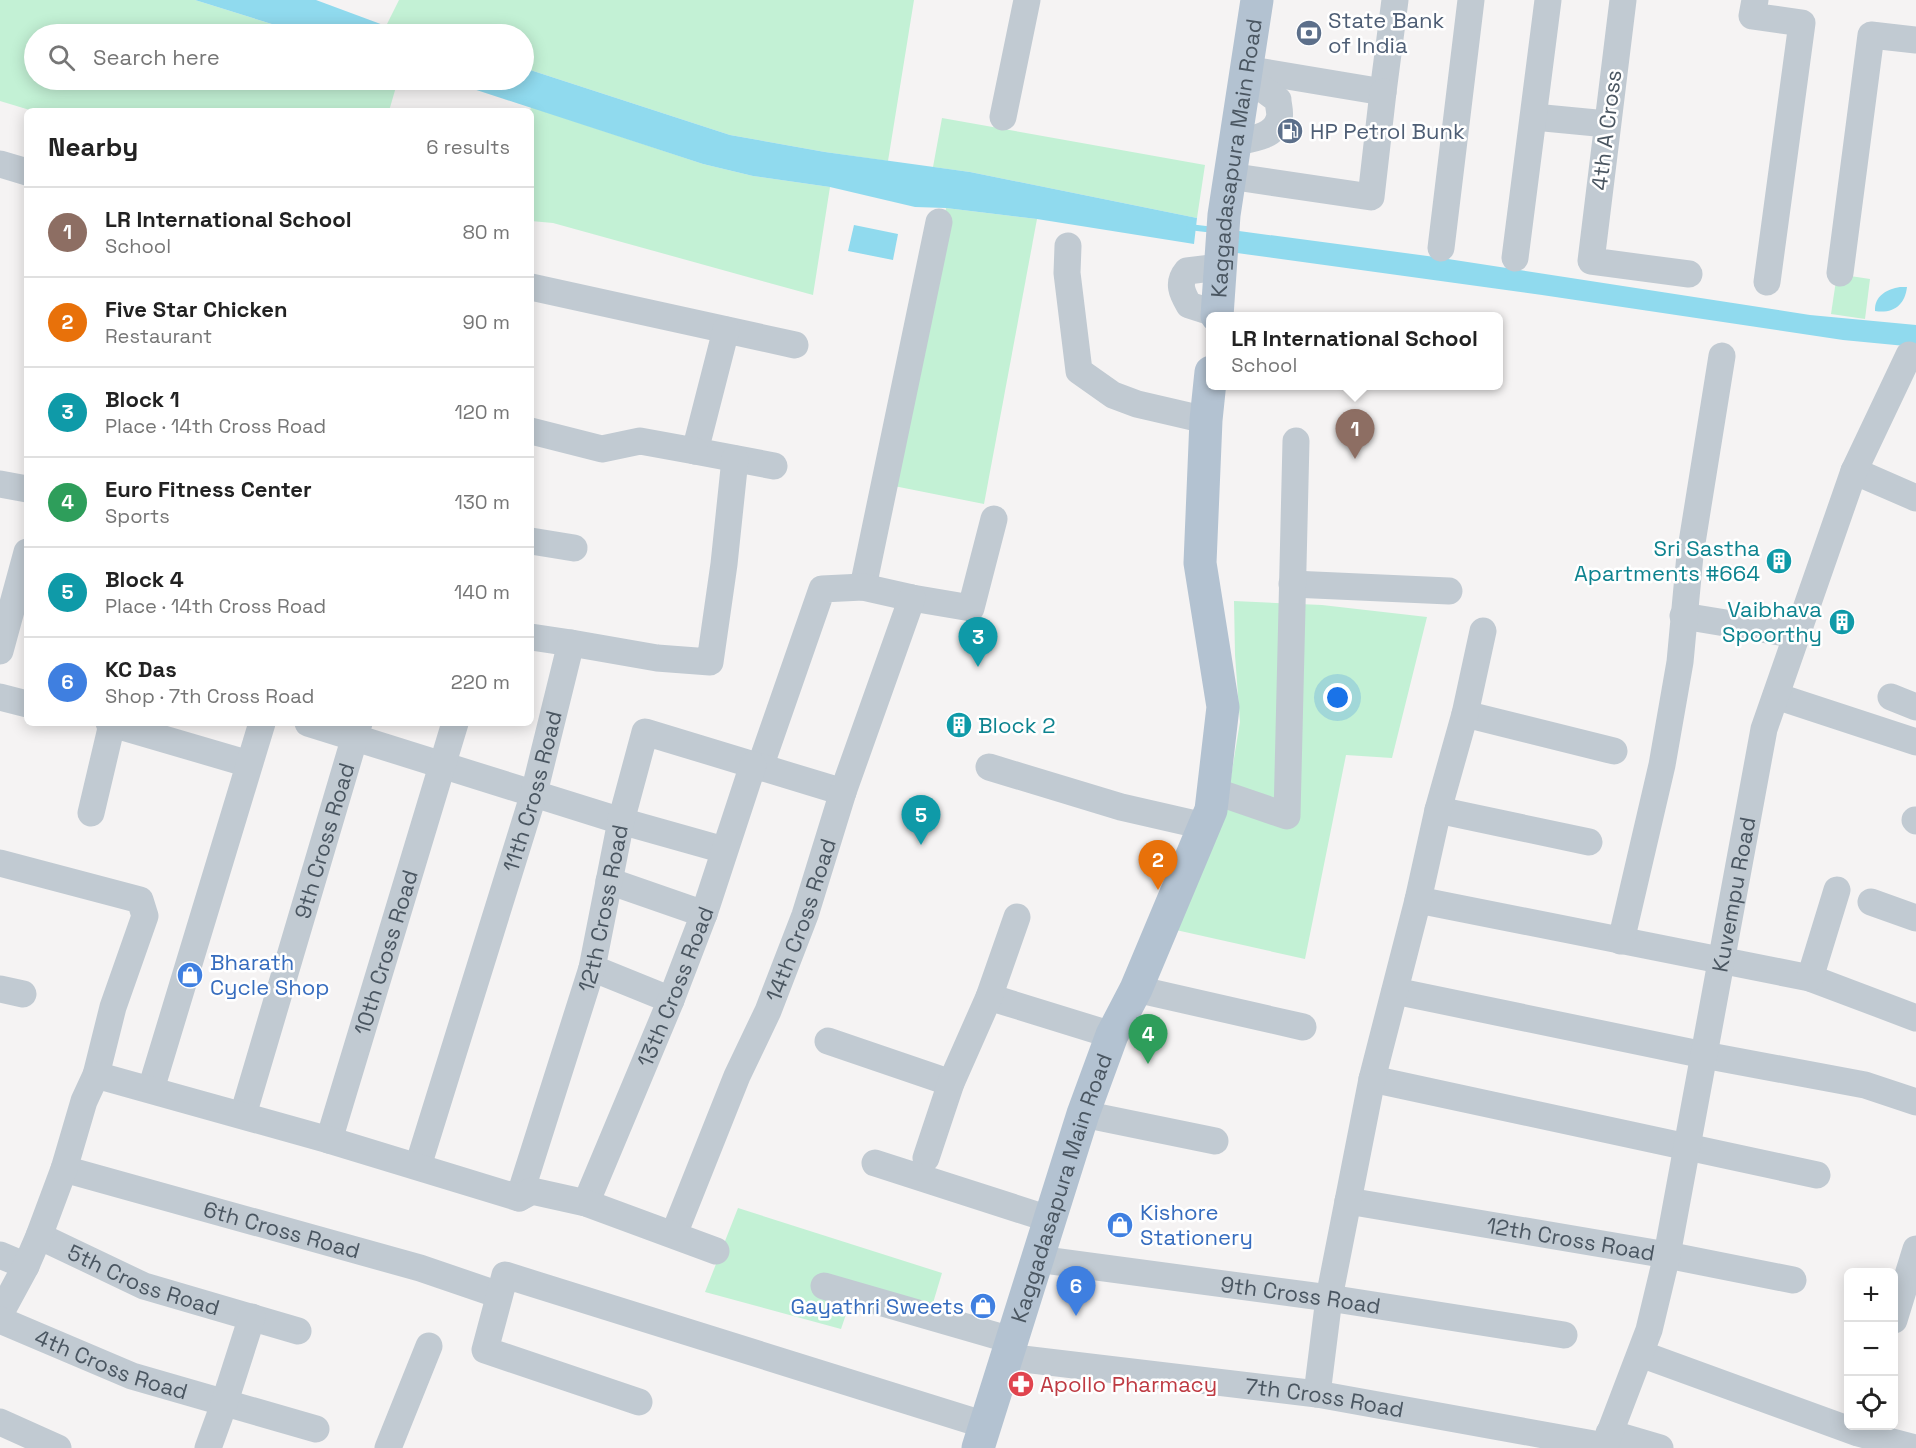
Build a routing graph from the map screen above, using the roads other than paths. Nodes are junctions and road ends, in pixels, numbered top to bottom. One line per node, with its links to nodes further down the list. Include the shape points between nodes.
1 (1027, 0): 11 (street)
2 (1257, 0): 9 (main road, Kaggadasapura Main Road)
3 (1395, 0): 10 (street)
4 (1471, 0): 19 (street)
5 (1548, 0): 12 (street)
6 (1623, 0): 13 (street, 4th A Cross)
7 (1755, 0): 23 (street, via 1752,16 1802,23)
8 (1916, 40): 21 (street, via 1871,34)
9 (1244, 75): 10 (street); 16 (main road, Kaggadasapura Main Road)
10 (1383, 93): 16 (street, via 1371,197)
11 (1003, 117)
12 (1534, 117): 13 (street); 20 (street)
13 (1607, 123): 22 (street, 4th A Cross, via 1591,261)
14 (0, 165): 15 (street)
15 (24, 171)
16 (1229, 176): 25 (main road, Kaggadasapura Main Road)
17 (939, 222): 46 (street)
18 (1068, 246): 31 (street, via 1067,273 1079,371 1113,395)
19 (1441, 248)
20 (1515, 258)
21 (1840, 273)
22 (1689, 274)
23 (1767, 282)
24 (534, 289): 26 (street)
25 (1217, 312)
26 (726, 330): 27 (street); 34 (street)
27 (795, 345)
28 (1909, 355): 37 (street, Kuvempu Road)
29 (1722, 356): 49 (street, via 1689,555)
30 (1209, 390): 31 (main road, Kaggadasapura Main Road)
31 (1206, 420): 73 (main road, Kaggadasapura Main Road, via 1200,563 1223,707)
32 (534, 431): 34 (street, via 602,450 640,441)
33 (1296, 441): 45 (street)
34 (695, 450): 35 (street)
35 (735, 459): 36 (street); 53 (street, via 710,662 657,658)
36 (774, 466)
37 (1854, 471): 40 (street); 51 (street, Kuvempu Road)
38 (0, 484): 39 (street)
39 (24, 488)
40 (1913, 488)
41 (994, 519): 48 (street, via 971,608)
42 (534, 541): 43 (street)
43 (574, 548)
44 (24, 563): 54 (street)
45 (1292, 584): 47 (street); 73 (street, via 1287,816)
46 (862, 586): 48 (street); 71 (street, 13th Cross Road, via 822,589)
47 (1449, 591)
48 (910, 603): 74 (street, 14th Cross Road)
49 (1683, 616): 51 (street); 90 (street, via 1680,662 1664,758)
50 (1483, 631): 60 (street)
51 (1798, 635): 55 (street, Kuvempu Road)
52 (534, 637): 53 (street)
53 (571, 643): 75 (street, 11th Cross Road)
54 (0, 651)
55 (1776, 696): 67 (street); 91 (street, Kuvempu Road, via 1764,729)
56 (1891, 697): 59 (street)
57 (0, 698): 58 (street)
58 (24, 703)
59 (1916, 707)
60 (1465, 714): 68 (street); 76 (street)
61 (110, 726): 77 (street)
62 (121, 726): 69 (street)
63 (261, 726): 69 (street)
64 (329, 726): 66 (street)
65 (454, 726): 70 (street, 10th Cross Road)
66 (357, 730): 70 (street); 109 (street, 9th Cross Road)
67 (1916, 742)
68 (1614, 751)
69 (249, 764): 106 (street)
70 (442, 765): 75 (street); 110 (street, 10th Cross Road)
71 (756, 766): 74 (street); 78 (street, 12th Cross Road, via 645,732); 81 (street, 13th Cross Road)
72 (989, 767): 79 (street, via 1121,807)
73 (1214, 791): 79 (main road, Kaggadasapura Main Road)
74 (843, 792): 122 (street, 14th Cross Road, via 805,915)
75 (534, 793): 78 (street); 115 (street, 11th Cross Road)
76 (1438, 810): 80 (street); 85 (street)
77 (91, 813)
78 (621, 821): 81 (street); 83 (street, 12th Cross Road)
79 (1204, 826): 94 (main road, Kaggadasapura Main Road)
80 (1589, 842)
81 (724, 850): 87 (street, 13th Cross Road)
82 (0, 863): 103 (street, via 140,900 145,916)
83 (609, 881): 87 (street); 92 (street, 12th Cross Road)
84 (1837, 890): 93 (street)
85 (1418, 900): 90 (street); 95 (street)
86 (1871, 902): 89 (street)
87 (704, 914): 97 (street, 13th Cross Road)
88 (1017, 917): 96 (street)
89 (1916, 918)
90 (1621, 941): 91 (street)
91 (1721, 962): 93 (street); 102 (street, Kuvempu Road)
92 (592, 968): 97 (street); 118 (street, 12th Cross Road)
93 (1810, 978): 98 (street)
94 (1136, 989): 99 (street); 100 (main road, Kaggadasapura Main Road)
95 (1395, 991): 102 (street); 104 (street)
96 (989, 997): 100 (street); 105 (street)
97 (671, 1000): 120 (street, 13th Cross Road)
98 (1916, 1018)
99 (1303, 1027)
100 (1112, 1035): 108 (main road, Kaggadasapura Main Road)
101 (828, 1041): 105 (street)
102 (1704, 1055): 107 (street, via 1865,1085); 112 (street, Kuvempu Road)
103 (96, 1075): 106 (street); 116 (street)
104 (1372, 1079): 112 (street); 119 (street)
105 (951, 1083): 113 (street)
106 (151, 1089): 109 (street)
107 (1916, 1102)
108 (1083, 1114): 111 (street); 121 (main road, Kaggadasapura Main Road)
109 (243, 1115): 110 (street)
110 (329, 1140): 115 (street)
111 (1215, 1141)
112 (1688, 1148): 117 (street); 127 (street, Kuvempu Road)
113 (926, 1158)
114 (875, 1163): 121 (street)
115 (418, 1166): 118 (street)
116 (64, 1169): 123 (street); 132 (street, 6th Cross Road, via 420,1268)
117 (1817, 1175)
118 (519, 1198): 120 (street, via 532,1191)
119 (1348, 1201): 127 (street, 12th Cross Road); 133 (street)
120 (586, 1203): 122 (street)
121 (1049, 1220): 128 (main road, Kaggadasapura Main Road)
122 (674, 1234): 125 (street)
123 (39, 1236): 129 (street); 136 (street, 5th Cross Road, via 144,1286)
124 (1916, 1249): 134 (street)
125 (716, 1251)
126 (0, 1255): 129 (street)
127 (1667, 1255): 130 (street, 12th Cross Road); 142 (street, Kuvempu Road)
128 (1037, 1259): 133 (street, 9th Cross Road); 141 (main road, Kaggadasapura Main Road)
129 (26, 1266): 135 (street)
130 (1793, 1280)
131 (824, 1286): 141 (street, 7th Cross Road)
132 (499, 1295): 144 (street, via 485,1350); 149 (street, via 505,1275)
133 (1329, 1298): 139 (street, 9th Cross Road); 143 (street)
134 (1898, 1305)
135 (0, 1314)
136 (252, 1317): 138 (street, 5th Cross Road); 145 (street)
137 (0, 1320): 145 (street, 4th Cross Road, via 132,1376)
138 (298, 1331)
139 (1564, 1335)
140 (429, 1346): 153 (street)
141 (1009, 1349): 143 (street, 7th Cross Road); 149 (main road, Kaggadasapura Main Road)
142 (1641, 1354): 148 (street); 150 (street, Kuvempu Road)
143 (1317, 1394): 150 (street, 7th Cross Road)
144 (639, 1402)
145 (224, 1404): 147 (street, 4th Cross Road); 152 (street)
146 (0, 1422): 151 (street)
147 (316, 1429)
148 (1857, 1435): 155 (street)
149 (982, 1437)
150 (1606, 1442): 154 (street, 7th Cross Road)
151 (58, 1448)
152 (208, 1448)
153 (388, 1448)
154 (1660, 1448)
155 (1915, 1448)

